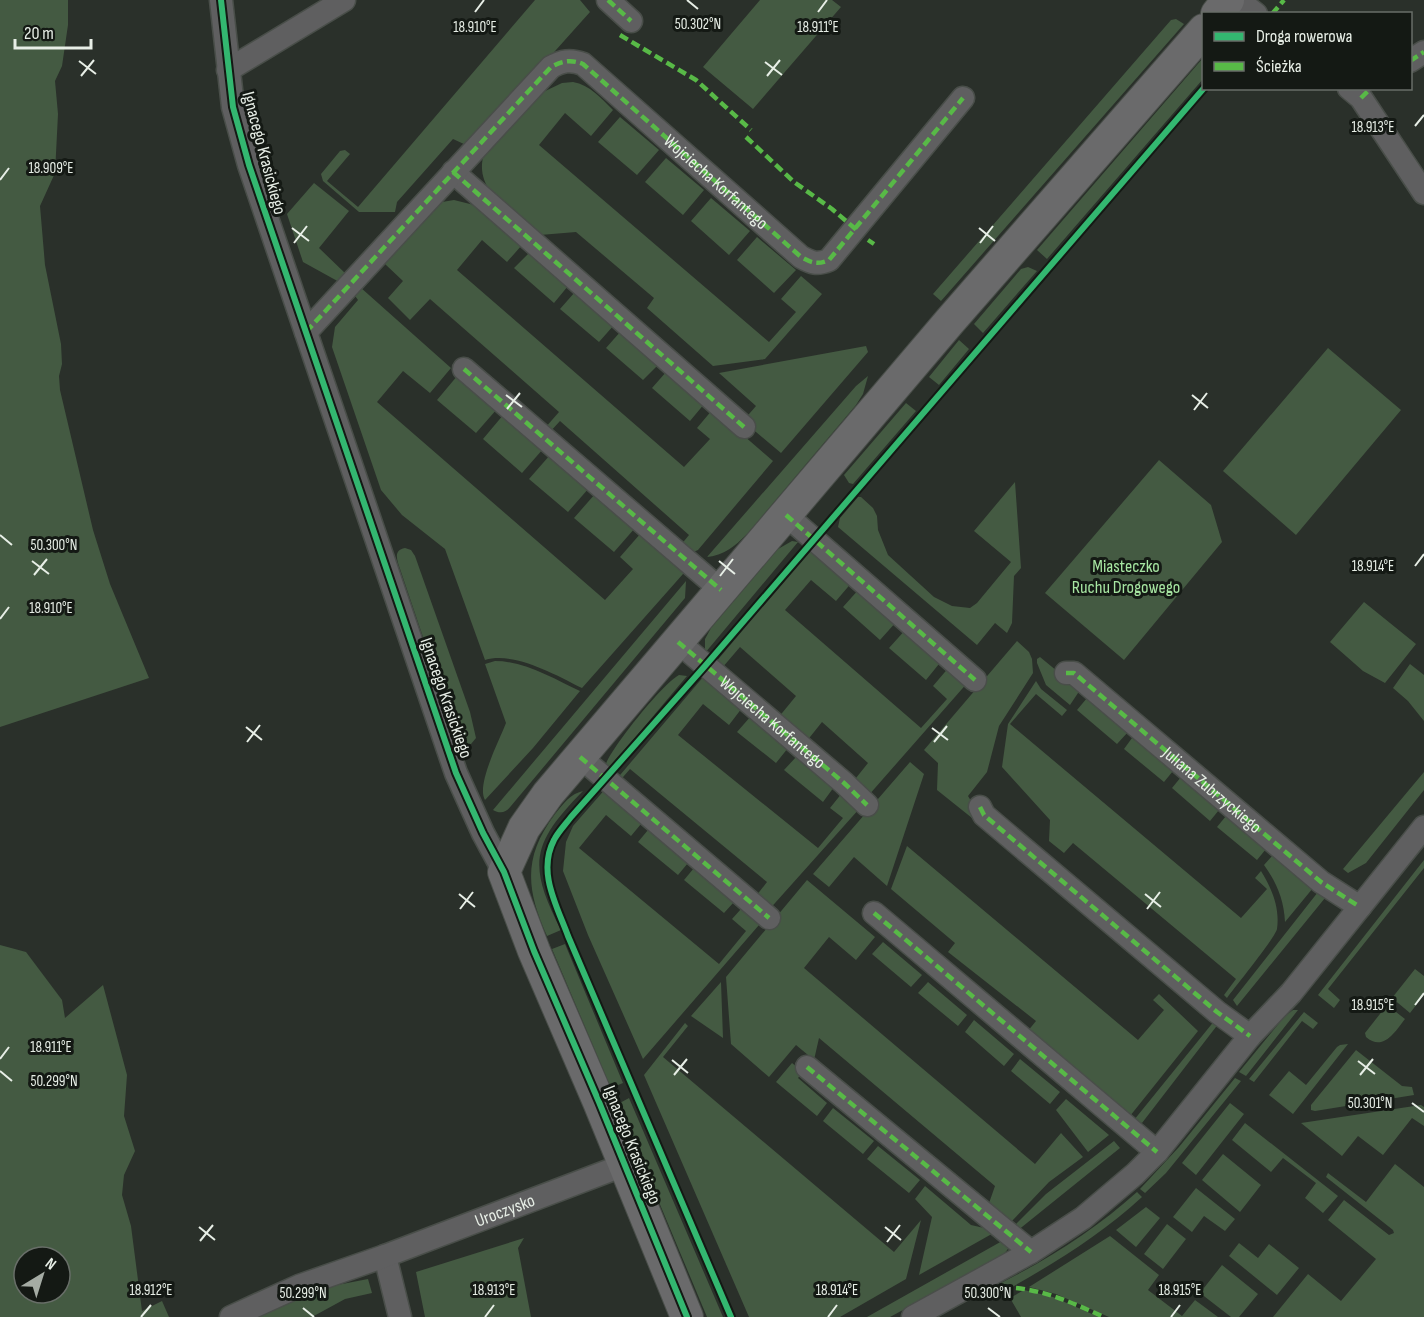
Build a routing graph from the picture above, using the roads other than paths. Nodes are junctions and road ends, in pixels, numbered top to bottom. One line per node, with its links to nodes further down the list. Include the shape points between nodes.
1 (221, 0): 10 (street, Ignacego Krasickiego)
2 (344, 0): 10 (street)
3 (608, 0): 8 (street)
4 (1228, 0): 6 (street)
5 (1238, 0): 7 (street)
6 (1219, 12)
7 (1253, 12)
8 (631, 21)
9 (1202, 31): 18 (street)
10 (228, 70): 15 (street, Ignacego Krasickiego, via 232,107 249,165)
11 (1360, 92): 14 (street)
12 (963, 98): 13 (street, Wojciecha Korfantego, via 829,260 820,264 801,257 574,60 550,67)
13 (453, 172): 15 (street, Wojciecha Korfantego); 17 (street)
14 (1424, 193)
15 (306, 332): 27 (street, Ignacego Krasickiego, via 456,773)
16 (464, 369): 19 (street)
17 (744, 427)
18 (786, 515): 19 (street); 22 (street)
19 (721, 590): 20 (street)
20 (678, 642): 23 (street); 24 (street, Wojciecha Korfantego)
21 (1066, 673): 28 (street, Juliana Zubrzyckiego, via 1074,673 1321,882)
22 (975, 680)
23 (580, 756): 27 (street, via 524,828); 30 (street)
24 (867, 805)
25 (980, 807): 31 (street, via 984,815)
26 (1424, 827): 28 (street)
27 (504, 872): 34 (street, Ignacego Krasickiego)
28 (1360, 907): 31 (street, via 1291,993)
29 (874, 913): 33 (street)
30 (769, 918)
31 (1250, 1036): 33 (street)
32 (807, 1067): 35 (street)
33 (1157, 1152): 35 (street, via 1083,1218)
34 (624, 1165): 36 (street, Uroczysko); 39 (street, Ignacego Krasickiego)
35 (1030, 1252): 40 (street)
36 (385, 1256): 37 (street, Uroczysko, via 299,1286); 38 (street)
37 (231, 1317)
38 (400, 1317)
39 (687, 1317)
40 (913, 1317)

